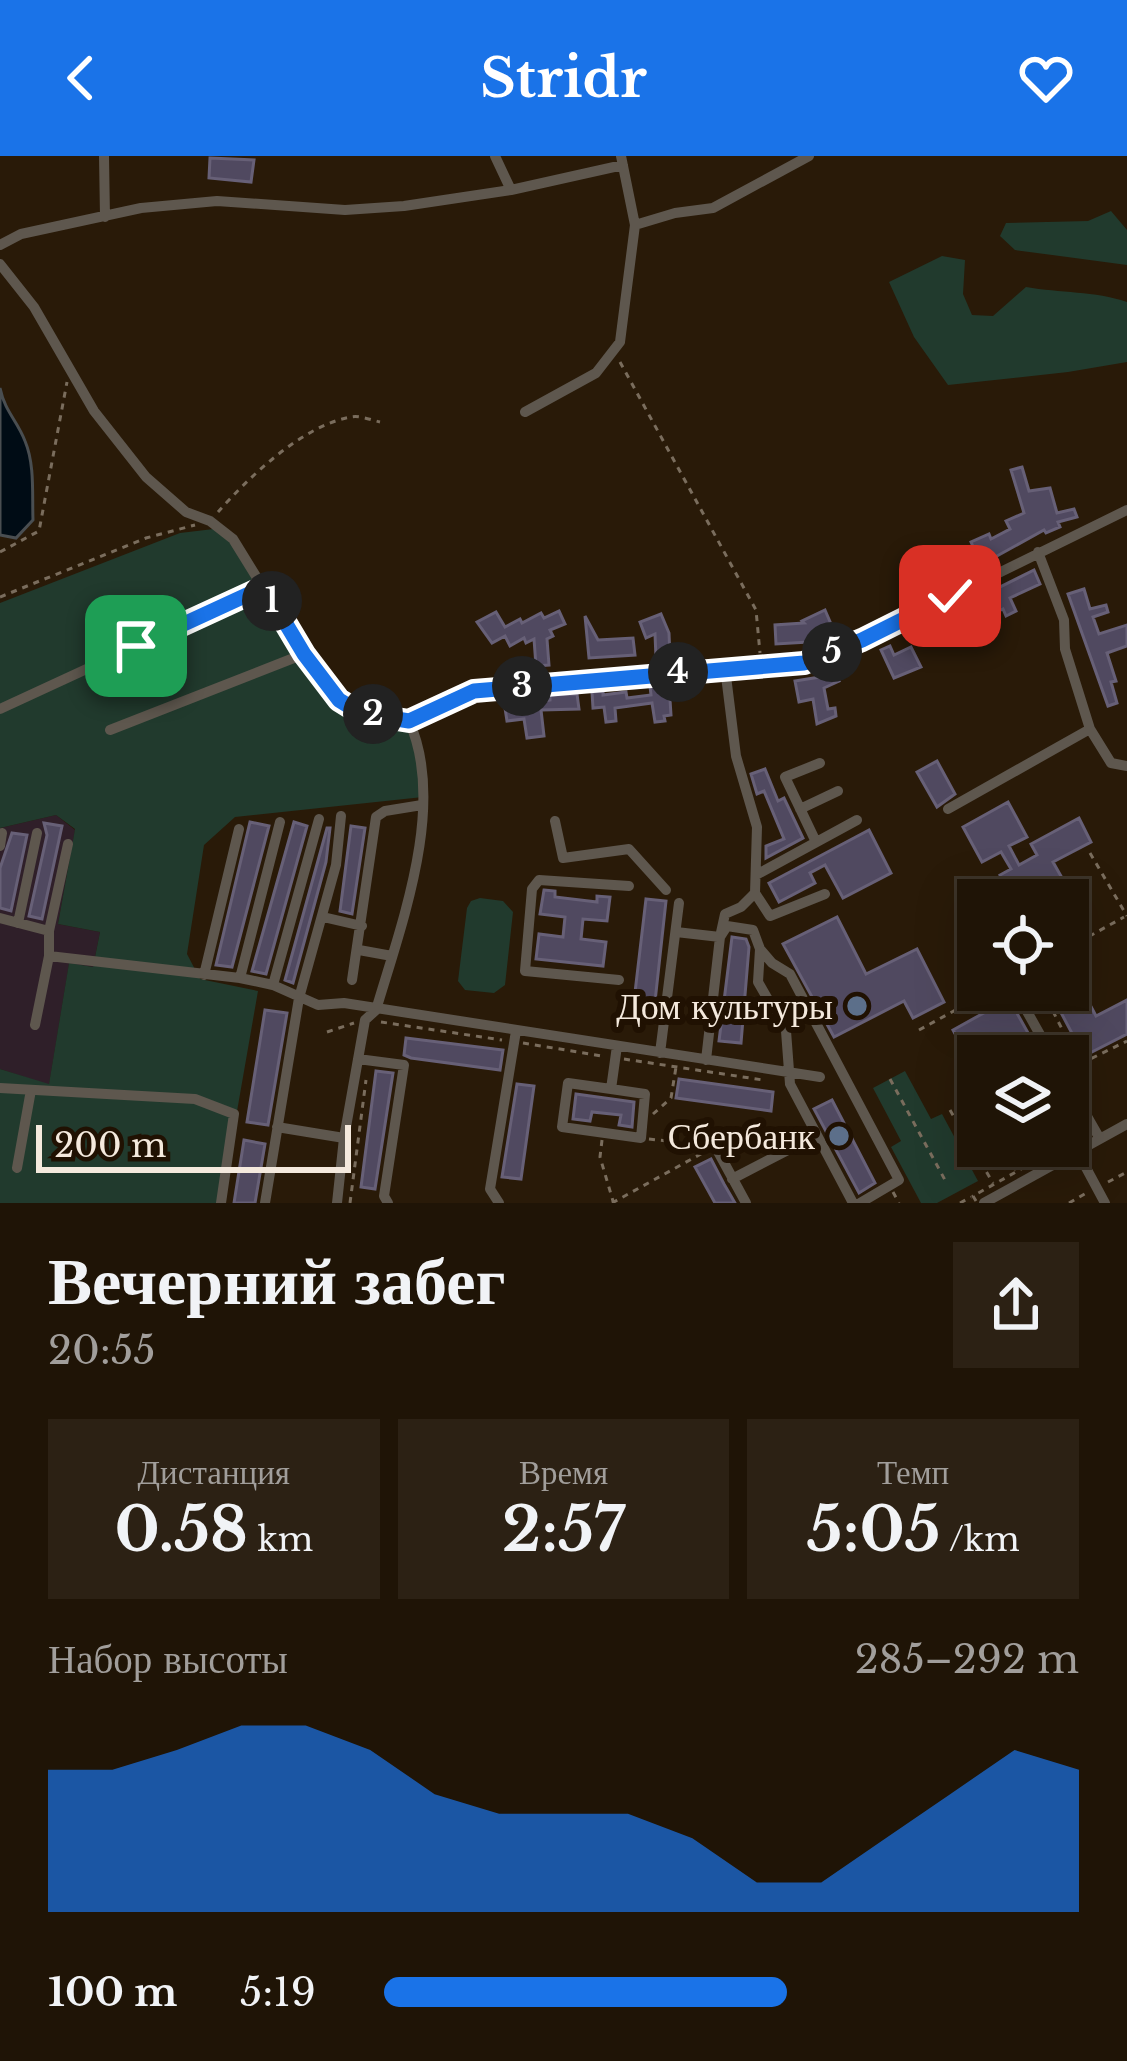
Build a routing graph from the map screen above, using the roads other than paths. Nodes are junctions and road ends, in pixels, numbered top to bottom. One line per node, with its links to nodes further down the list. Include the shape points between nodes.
1 (104, 156): 6 (street)
2 (495, 156): 5 (street)
3 (809, 156): 7 (street, via 712,208)
4 (622, 161): 5 (street); 7 (street)
5 (511, 190): 6 (street, via 345,210 217,201)
6 (105, 217): 8 (street)
7 (635, 226): 10 (street, via 620,342 596,373)
8 (0, 245)
9 (0, 264): 13 (street, via 146,478 233,538)
10 (525, 412)
11 (1127, 510): 12 (street)
12 (1039, 552): 15 (street, via 804,663); 18 (street)
13 (264, 587): 14 (street); 16 (street)
14 (304, 654): 17 (street, via 339,700 360,713); 19 (street)
15 (725, 668): 17 (street, via 474,691); 35 (street, via 736,756 757,827)
16 (0, 709)
17 (409, 721): 23 (street, via 422,749)
18 (1090, 729): 21 (street, via 1111,763); 25 (street)
19 (110, 730)
20 (820, 763): 24 (street, via 784,777)
21 (1127, 766)
22 (838, 790): 24 (street)
23 (422, 805): 44 (street, via 376,817); 51 (street, via 412,890)
24 (800, 809): 33 (street)
25 (948, 809)
26 (341, 816): 41 (street)
27 (319, 819): 56 (street)
28 (857, 820): 33 (street)
29 (555, 821): 37 (street, via 563,857 629,849)
30 (280, 822): 53 (street)
31 (239, 829): 52 (street)
32 (37, 832): 43 (street)
33 (816, 842): 35 (street)
34 (68, 844): 45 (street)
35 (756, 875): 38 (street)
36 (629, 886): 55 (street, via 539,880 532,889 525,971)
37 (666, 890)
38 (754, 893): 39 (street, via 770,916); 47 (street, via 724,914)
39 (825, 894)
40 (679, 903): 46 (street)
41 (323, 916): 44 (street); 57 (street)
42 (0, 918): 43 (street)
43 (18, 922): 45 (street)
44 (362, 926): 49 (street)
45 (49, 931): 50 (street)
46 (676, 932): 47 (street); 62 (street)
47 (720, 937): 48 (street, via 728,926 753,930); 64 (street)
48 (760, 949): 65 (street, via 758,982 786,1031); 89 (street, via 790,974 899,1180)
49 (358, 950): 51 (street); 54 (street)
50 (50, 956): 52 (street); 59 (street)
51 (392, 956): 58 (street)
52 (204, 975): 53 (street)
53 (240, 978): 56 (street)
54 (352, 980)
55 (619, 980)
56 (273, 986): 57 (street)
57 (298, 998): 58 (street); 72 (street)
58 (376, 1010): 60 (street); 63 (street, via 365,1019)
59 (35, 1025)
60 (515, 1036): 61 (street); 87 (street, via 490,1189)
61 (616, 1052): 62 (street); 68 (street)
62 (660, 1052): 64 (street)
63 (358, 1059): 74 (street); 86 (street, via 404,1065)
64 (706, 1060): 65 (street)
65 (790, 1072): 66 (street); 73 (street)
66 (820, 1077)
67 (0, 1088): 69 (street)
68 (610, 1089): 68 (street, via 645,1094 641,1138 562,1127 568,1083)
69 (31, 1090): 80 (street); 83 (street, via 195,1099 234,1114)
70 (1089, 1119): 75 (street)
71 (1127, 1124): 75 (street)
72 (277, 1127): 74 (street); 84 (street)
73 (814, 1136): 81 (street); 89 (street)
74 (344, 1138): 85 (street)
75 (1100, 1138): 76 (street)
76 (1089, 1144)
77 (715, 1146): 81 (street)
78 (1044, 1167): 82 (street)
79 (1086, 1167): 90 (street)
80 (17, 1168)
81 (732, 1179): 88 (street)
82 (978, 1199)
83 (221, 1203)
84 (265, 1203)
85 (337, 1203)
86 (388, 1203)
87 (499, 1203)
88 (746, 1203)
89 (857, 1203)
90 (1105, 1203)

